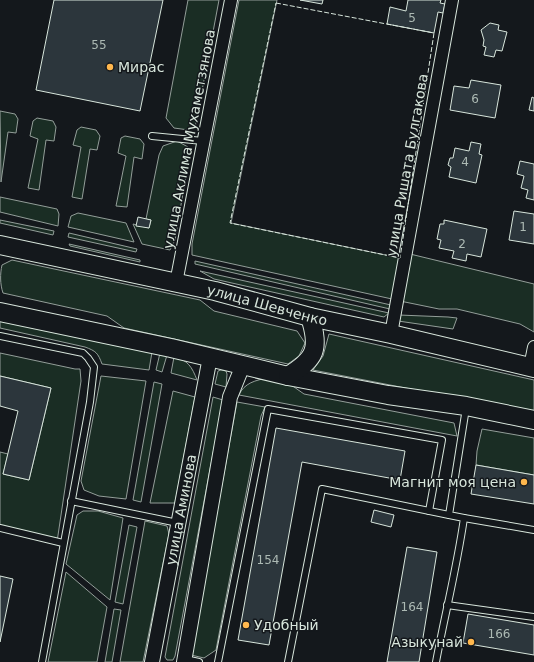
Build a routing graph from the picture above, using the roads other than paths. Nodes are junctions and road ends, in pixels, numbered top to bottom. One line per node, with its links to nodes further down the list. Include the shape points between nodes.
1 (231, 0): 4 (street, улица Аклима Мухаметзянова)
2 (452, 0): 10 (street, улица Ришата Булгакова)
3 (152, 136): 4 (lane)
4 (203, 141): 7 (street, улица Аклима Мухаметзянова)
5 (9, 246): 6 (main road); 7 (main road, улица Шевченко)
6 (0, 256)
7 (176, 283): 9 (main road, улица Шевченко)
8 (2, 311): 13 (main road)
9 (310, 317): 10 (main road, улица Шевченко); 16 (main road, via 316,339 314,352 309,360)
10 (391, 334): 15 (main road, улица Шевченко)
11 (0, 336): 19 (lane, via 82,353 94,367)
12 (534, 347): 15 (street)
13 (210, 358): 14 (main road); 23 (street, улица Аминова)
14 (243, 365): 16 (main road); 29 (street, улица Аминова, via 230,397)
15 (532, 368)
16 (288, 376): 17 (main road, via 388,395)
17 (466, 406): 18 (main road); 21 (lane)
18 (534, 420)
19 (72, 501): 23 (lane); 26 (lane)
20 (429, 511): 21 (lane); 33 (lane, via 442,440 268,409); 34 (lane, via 322,489)
21 (449, 515): 22 (lane)
22 (464, 518): 25 (lane); 27 (lane, via 458,560)
23 (178, 524): 31 (street, улица Аминова)
24 (0, 528): 26 (lane)
25 (534, 530)
26 (64, 544): 30 (lane)
27 (447, 605): 28 (lane); 35 (lane)
28 (534, 617)
29 (184, 661): 32 (lane)
30 (42, 662)
31 (152, 662)
32 (199, 662)
33 (218, 662)
34 (288, 662)
35 (436, 662)

